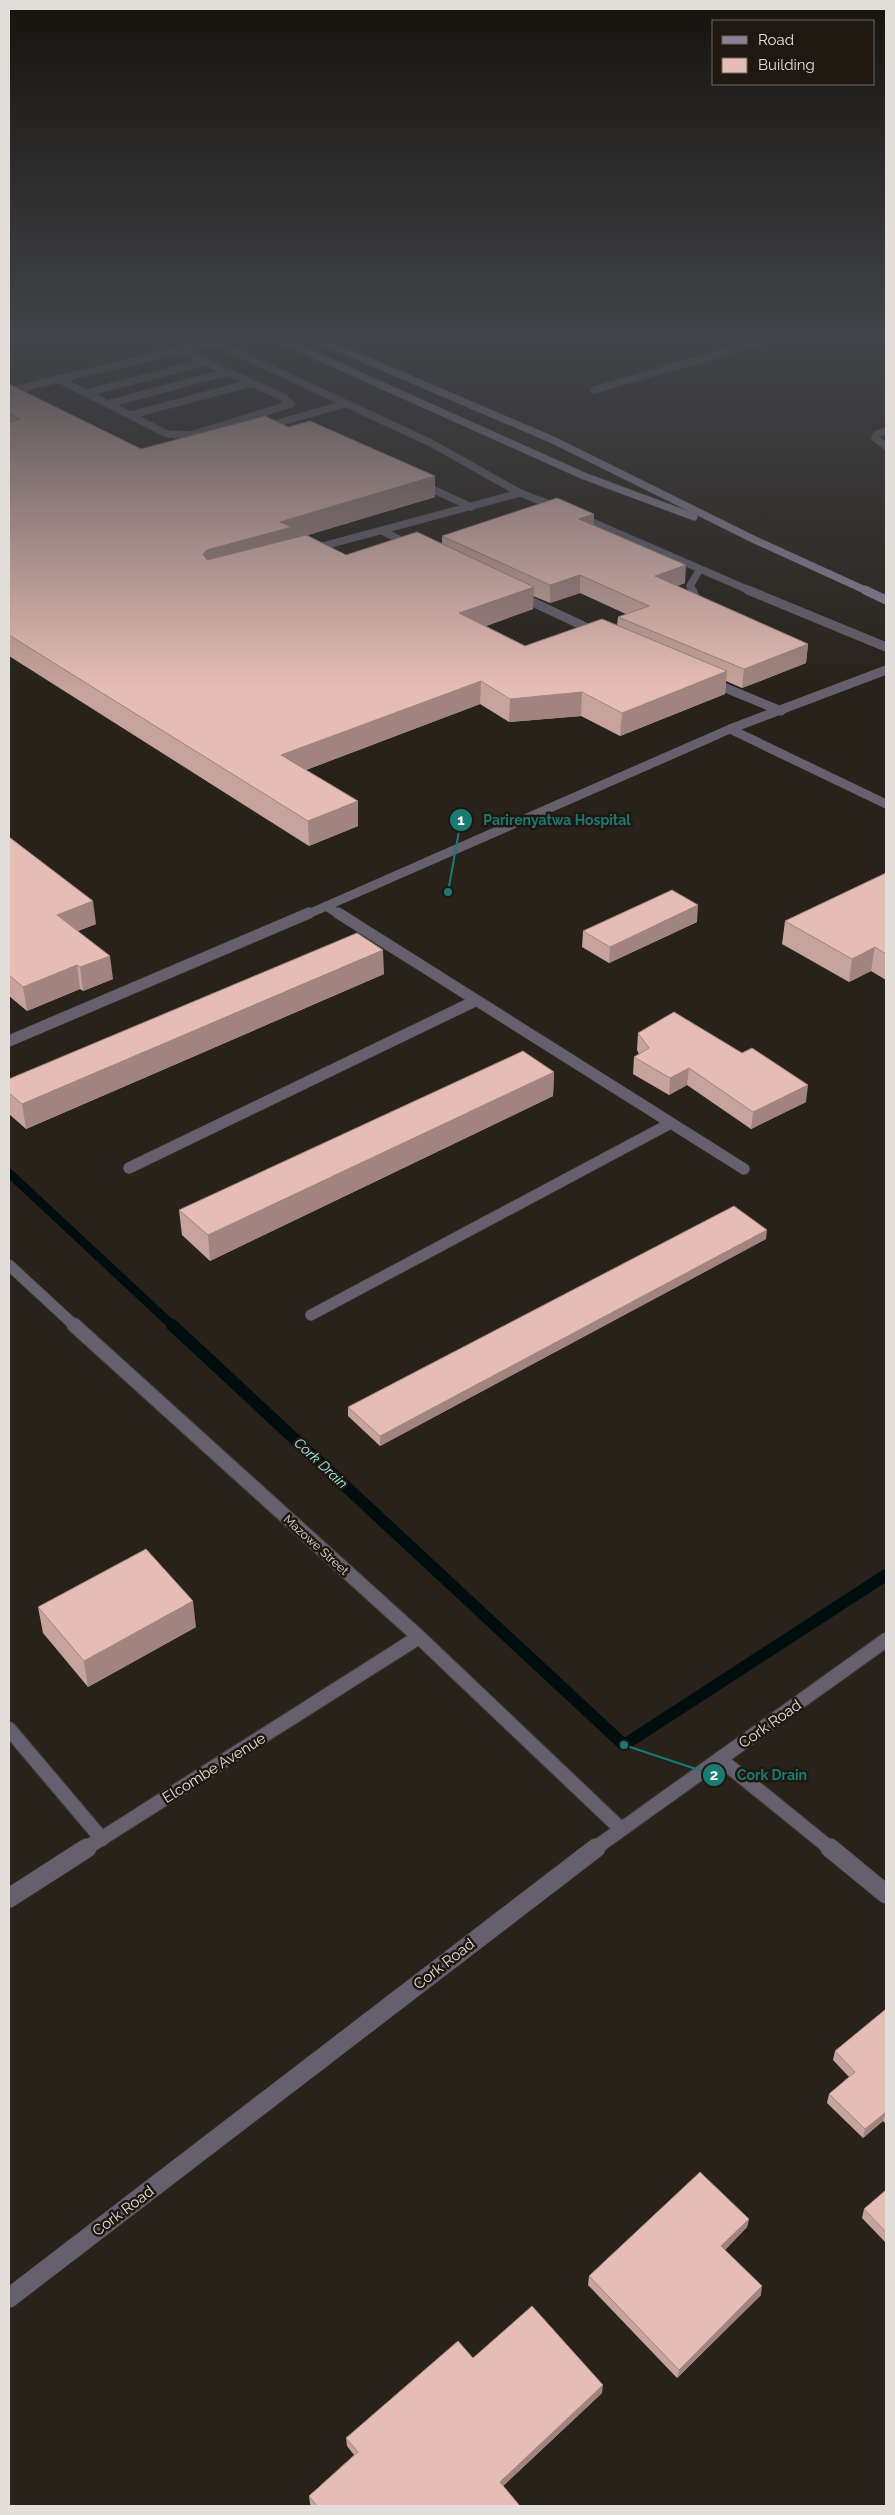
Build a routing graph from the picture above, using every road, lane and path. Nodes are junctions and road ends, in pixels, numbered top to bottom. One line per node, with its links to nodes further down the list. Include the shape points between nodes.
1 (451, 454): 5 (street)
2 (536, 454): 10 (main road, via 584,476)
3 (582, 454): 10 (main road)
4 (409, 478): 6 (street)
5 (520, 493): 6 (street); 7 (street)
6 (471, 507): 9 (street)
7 (564, 510)
8 (572, 513): 13 (street)
9 (382, 531): 11 (street); 12 (street)
10 (755, 540): 15 (main road)
11 (424, 550)
12 (306, 551)
13 (700, 569): 16 (street, via 690,586 692,593 696,599); 18 (street)
14 (511, 592): 17 (street)
15 (886, 600)
16 (714, 608)
17 (608, 638)
18 (886, 647)
19 (886, 670): 21 (street)
20 (699, 676): 21 (street)
21 (781, 711): 22 (street)
22 (730, 729): 23 (street); 24 (street)
23 (886, 804)
24 (326, 906): 25 (street); 26 (street)
25 (475, 1001): 27 (street); 28 (street)
26 (9, 1041)
27 (671, 1123): 29 (street); 31 (street)
28 (129, 1168)
29 (744, 1169)
30 (9, 1265): 32 (street, Mazowe Street)
31 (312, 1315)
32 (419, 1637): 36 (street, Mazowe Street); 37 (street, Elcombe Avenue)
33 (886, 1640): 35 (street, Cork Road)
34 (9, 1729): 37 (street)
35 (720, 1759): 36 (street, Cork Road); 38 (street)
36 (621, 1829): 40 (street, Cork Road)
37 (102, 1839): 39 (street, Elcombe Avenue)
38 (886, 1894)
39 (9, 1898)
40 (9, 2298)

